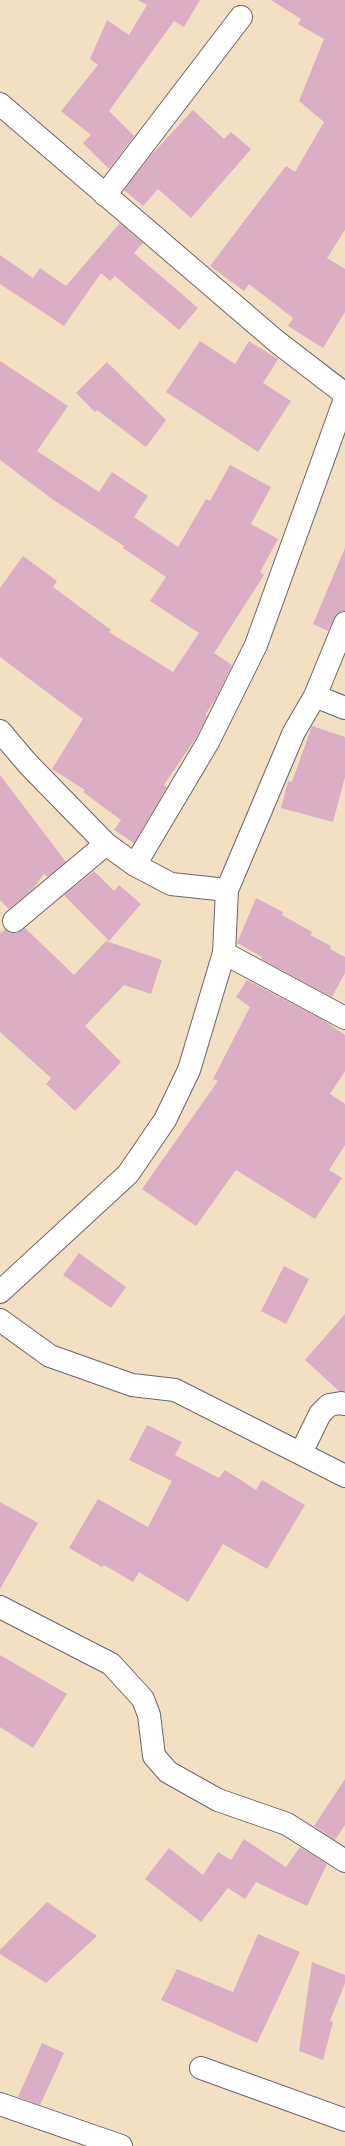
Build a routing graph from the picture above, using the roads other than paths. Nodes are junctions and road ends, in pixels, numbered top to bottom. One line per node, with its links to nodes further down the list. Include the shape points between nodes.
1 (240, 17): 3 (street)
2 (0, 104): 3 (street)
3 (105, 195): 4 (street, via 276,341)
4 (345, 394)
5 (345, 399): 11 (street, via 256,645 208,742)
6 (345, 624): 7 (street)
7 (315, 696): 8 (street); 12 (street, via 294,732)
8 (345, 708)
9 (0, 731): 10 (street, via 28,764)
10 (106, 844): 11 (street); 13 (street)
11 (135, 865): 12 (street, via 171,884)
12 (227, 890): 14 (street)
13 (14, 921)
14 (224, 953): 15 (street); 16 (street, via 189,1070 165,1120 128,1174)
15 (345, 1018)
16 (0, 1292)
17 (0, 1320): 19 (street, via 50,1356 132,1385 175,1390)
18 (345, 1404): 19 (street, via 329,1405 320,1414)
19 (301, 1453): 20 (street)
20 (345, 1476)
21 (0, 1607): 22 (street, via 111,1664 143,1699 149,1715 154,1756 168,1772 218,1800 287,1824)
22 (345, 1861)
23 (201, 2068): 25 (street)
24 (0, 2104): 26 (street)
25 (345, 2120)
26 (122, 2146)

